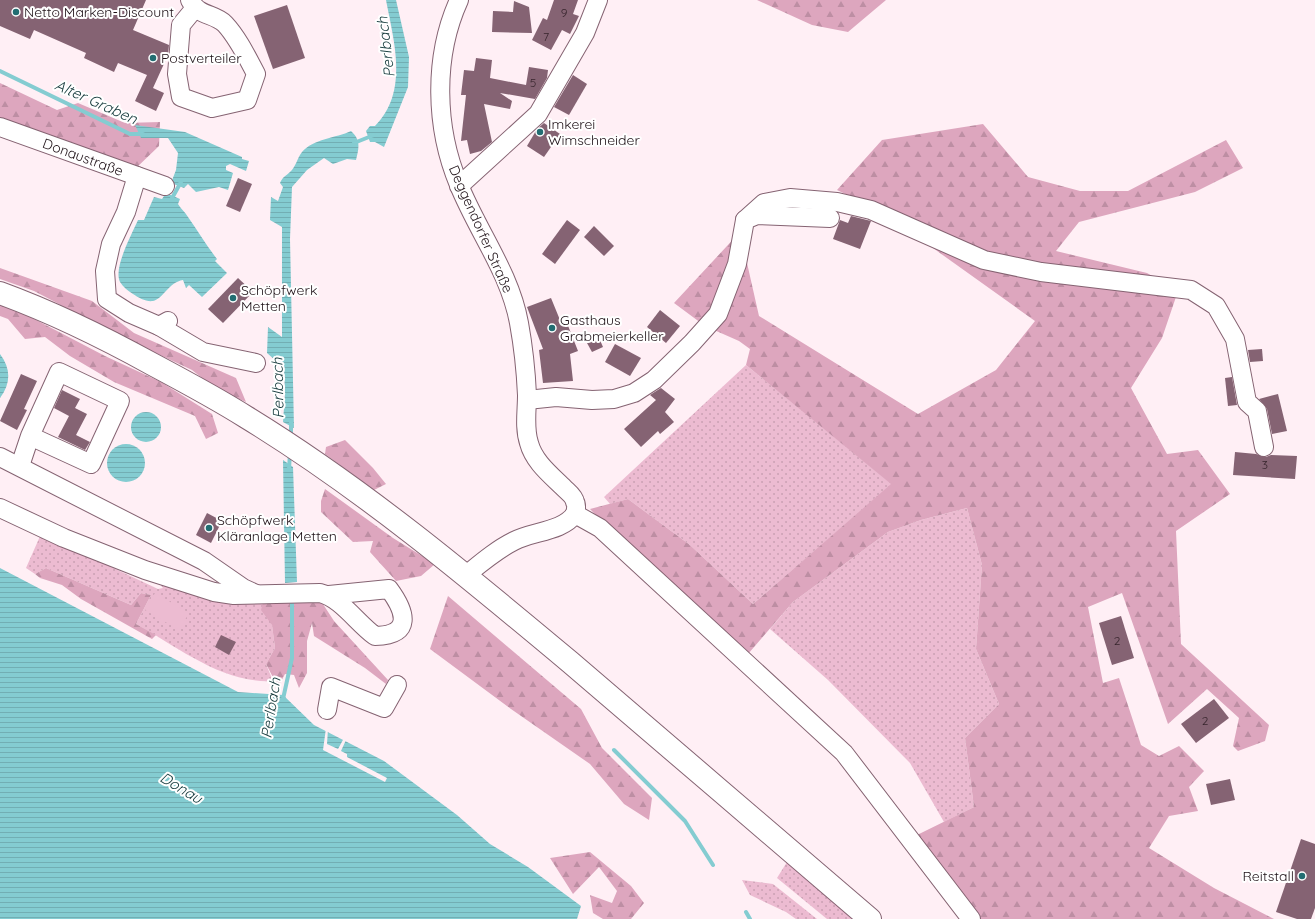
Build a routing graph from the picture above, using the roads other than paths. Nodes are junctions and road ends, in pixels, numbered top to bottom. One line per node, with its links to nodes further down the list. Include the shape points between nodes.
1 (459, 0): 7 (street, Deggendorfer Straße, via 444,44 441,80 442,118)
2 (598, 0): 7 (street, via 585,33 538,114)
3 (192, 4): 3 (street, via 224,23 244,51 256,74 246,100 212,108 181,98 176,74 181,25)
4 (0, 127): 5 (street, Donaustraße)
5 (137, 176): 6 (street, Donaustraße); 11 (street, via 106,264 107,299 129,313 164,323 203,352)
6 (165, 186)
7 (459, 186): 12 (street, Deggendorfer Straße, via 506,279 519,322)
8 (830, 218): 9 (street, via 757,215)
9 (745, 220): 12 (street, via 737,264 718,314 654,380 634,393 614,399 556,397); 14 (street, via 764,203 790,198 838,202 871,210 984,260 1041,272 1191,290 1216,306 1236,339 1247,402 1257,411)
10 (0, 293): 19 (main road, via 37,306 120,347 248,417 412,533)
11 (256, 363)
12 (527, 400): 18 (street, Deggendorfer Straße, via 527,432 533,454 576,502)
13 (30, 436): 13 (street, via 59,372 120,400 91,464); 16 (street)
14 (1264, 447)
15 (0, 457): 16 (street)
16 (20, 466): 21 (street, via 204,561)
17 (0, 508): 21 (street, via 64,538 145,570 214,592)
18 (575, 514): 19 (street, via 564,524 512,542); 25 (street, via 600,528 844,753)
19 (465, 576): 24 (main road, via 713,783)
20 (324, 594): 21 (street)
21 (257, 595)
22 (397, 685): 23 (street, via 384,708 331,688)
23 (327, 710)
24 (870, 919)
25 (971, 919)

